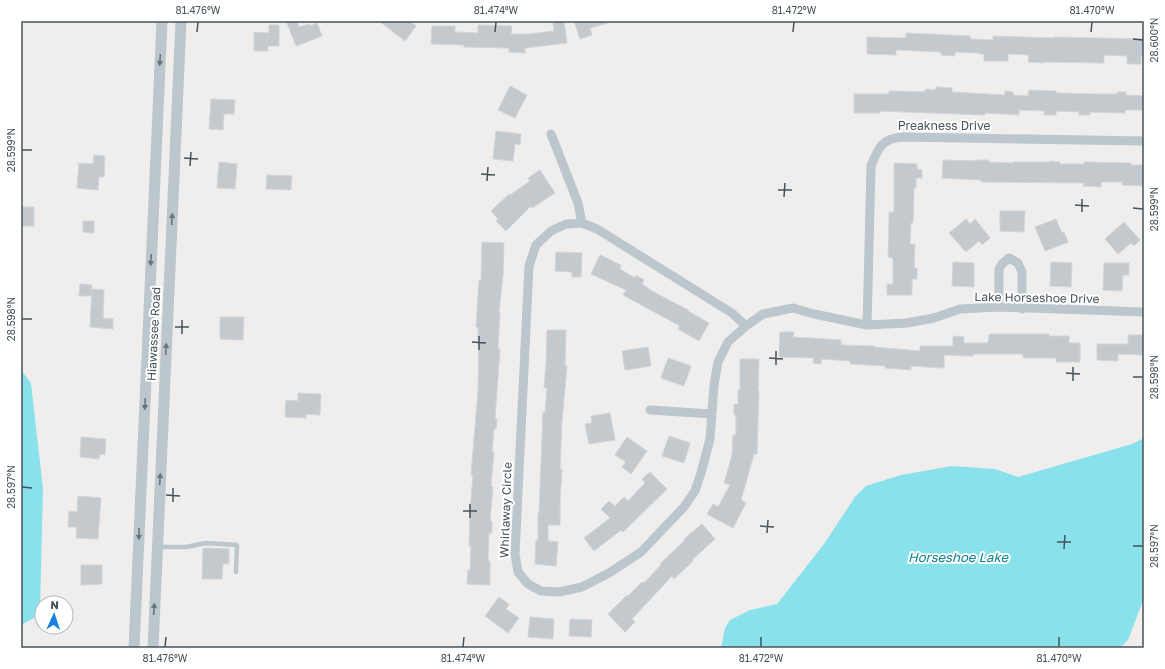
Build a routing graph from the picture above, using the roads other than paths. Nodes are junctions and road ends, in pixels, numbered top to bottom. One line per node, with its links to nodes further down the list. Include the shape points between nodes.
1 (162, 21): 15 (street, Hiawassee Road, one-way to 15)
2 (181, 21): 13 (street, Hiawassee Road, one-way to 2)
3 (551, 134): 5 (street, via 578,203)
4 (1144, 141): 9 (street, Preakness Drive, via 903,137 883,143 870,166)
5 (582, 223): 10 (street, via 606,234 719,304); 12 (street, Whirlaway Circle, via 566,224 551,231 536,245 529,266 515,554 518,572 528,584 541,591 559,592 582,587 641,552 684,507 695,491 709,446)
6 (998, 307): 7 (street, Lake Horseshoe Drive); 7 (street, via 999,269 1009,258 1018,263 1022,272); 9 (street, Lake Horseshoe Drive, via 960,309 934,318 907,323)
7 (1022, 309): 8 (street, Lake Horseshoe Drive)
8 (1144, 312)
9 (867, 325): 10 (street, Lake Horseshoe Drive, via 793,308 763,314)
10 (746, 326): 12 (street, Whirlaway Circle, via 728,342 718,362)
11 (650, 410): 12 (street)
12 (712, 414)
13 (157, 547): 14 (lane, via 186,547 206,543 237,545); 16 (street, Hiawassee Road, one-way to 13)
14 (236, 572)
15 (134, 648)
16 (153, 648)

